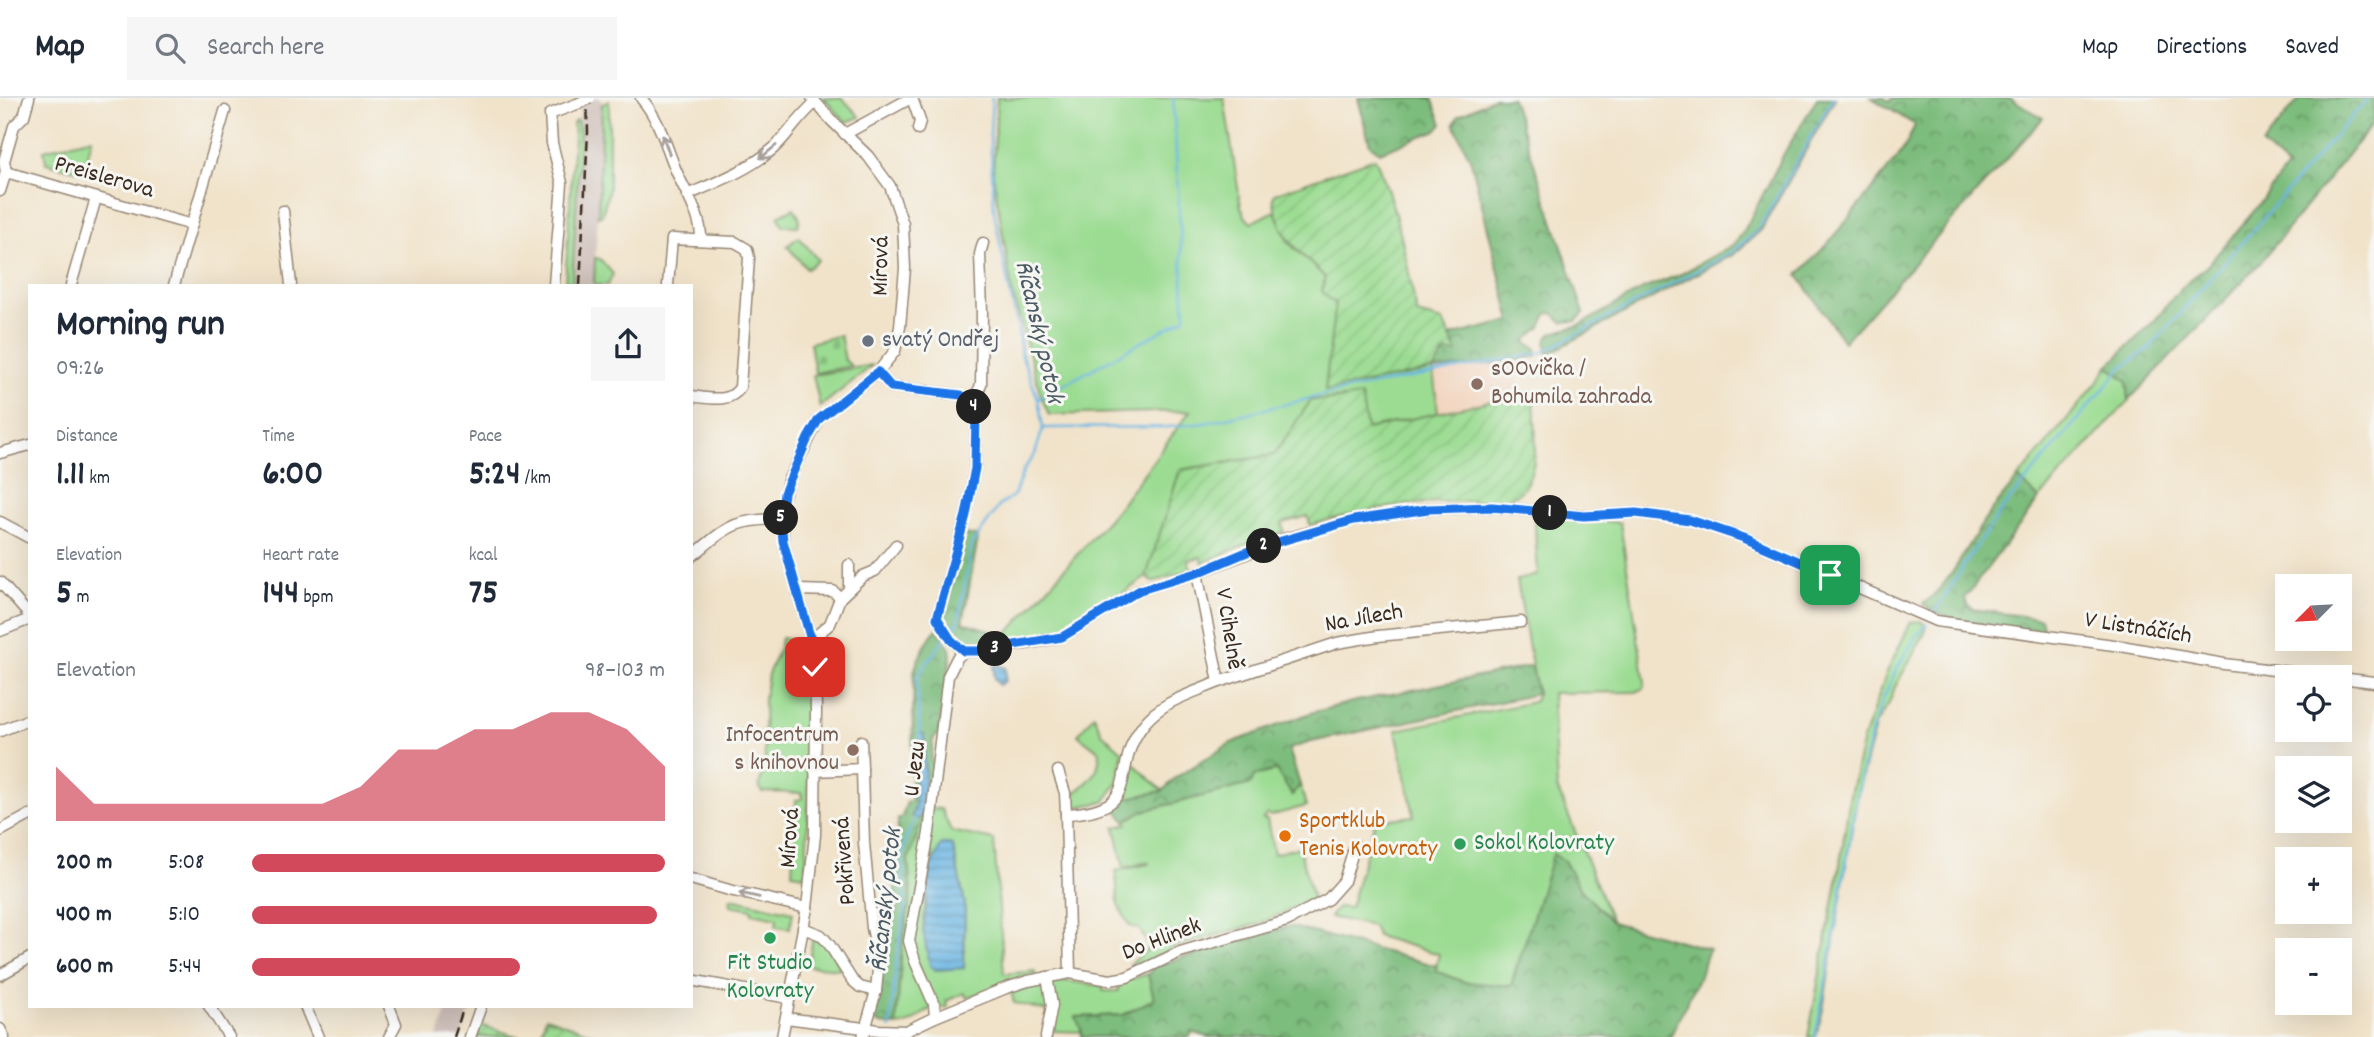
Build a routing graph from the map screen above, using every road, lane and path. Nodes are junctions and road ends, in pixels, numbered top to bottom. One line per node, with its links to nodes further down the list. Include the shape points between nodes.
1 (29, 98): 9 (street, via 24,116 14,125 4,161)
2 (590, 98): 20 (street, bridge, via 550,114 562,183)
3 (641, 98): 11 (street, one-way to 3, via 657,120)
4 (911, 98): 7 (street, via 920,121); 8 (street)
5 (814, 101): 8 (street, Mírová); 11 (street, one-way to 11, via 784,138 756,162)
6 (225, 111): 14 (street)
7 (918, 129)
8 (845, 134): 22 (street, Mírová, via 890,186 905,234 898,342)
9 (6, 172): 10 (street); 12 (street, Preislerova)
10 (0, 191)
11 (687, 195): 15 (street, via 700,222)
12 (96, 198): 14 (street, Preislerova); 17 (street)
13 (283, 211): 19 (street)
14 (192, 225): 18 (street)
15 (701, 240): 21 (street, via 671,239); 23 (street, via 739,243 749,258 740,387 725,399)
16 (983, 243): 24 (street, via 981,384)
17 (71, 284)
18 (174, 284)
19 (291, 284)
20 (554, 284)
21 (668, 284)
22 (878, 372): 24 (street, via 891,387 957,394); 27 (street, Mírová, via 819,419 788,481)
23 (693, 396)
24 (970, 401): 43 (street, via 977,418 975,468 937,618)
25 (28, 446): 26 (street)
26 (0, 453)
27 (781, 519): 31 (street, via 740,522); 36 (street, Mírová)
28 (0, 522): 29 (street)
29 (28, 537)
30 (896, 545): 35 (street, via 874,571)
31 (693, 554)
32 (849, 565): 35 (street)
33 (1197, 573): 43 (street, V Listnáčích, via 1140,590 1062,637); 44 (street, V Listnáčích, via 1254,549 1354,520 1428,509 1492,507 1584,516 1636,513 1690,520 1744,538 1936,621); 46 (street, V Cihelně)
34 (0, 582): 38 (street)
35 (849, 588): 37 (street)
36 (798, 590): 37 (street, via 833,591); 42 (street, Mírová)
37 (840, 598): 42 (street, via 830,624)
38 (28, 615)
39 (28, 618): 41 (street)
40 (1521, 622): 46 (street, Na Jílech, via 1378,635 1338,643)
41 (0, 631)
42 (811, 640): 52 (street, Mírová)
43 (964, 651): 72 (street, U Jezu, via 948,676 929,833 909,941)
44 (2275, 670)
45 (2352, 679): 47 (street)
46 (1219, 682): 54 (street, V Cihelně, via 1174,701 1146,722 1136,735 1122,787 1111,805 1092,813)
47 (2374, 682)
48 (28, 720): 49 (street)
49 (0, 731)
50 (861, 741): 51 (street, Pokřivená)
51 (862, 769): 52 (street); 66 (street, Pokřivená, via 872,928 880,959)
52 (816, 771): 59 (street, Mírová)
53 (1058, 771): 54 (street)
54 (1066, 814): 62 (street)
55 (28, 816): 56 (street)
56 (0, 831)
57 (1355, 845): 62 (street, Do Hlinek, via 1336,892 1287,921 1180,952 1127,977 1110,980)
58 (693, 880): 59 (street, one-way to 58)
59 (807, 908): 60 (street, Mírová)
60 (803, 928): 66 (street, Pokřivená, via 821,935 860,987); 67 (street, Mírová)
61 (28, 959): 63 (street)
62 (1070, 973): 64 (street, Do Hlinek)
63 (0, 975)
64 (1047, 977): 72 (street, Do Hlinek); 83 (street, via 1052,1005)
65 (696, 981): 67 (street)
66 (876, 991): 75 (street, Pokřivená)
67 (789, 998): 73 (street, Mírová)
68 (210, 1008): 78 (street)
69 (307, 1008): 79 (street)
70 (390, 1008): 80 (street, via 396,1024)
71 (480, 1008): 81 (street)
72 (935, 1017): 76 (street, Do Hlinek)
73 (786, 1018): 75 (street, Do Hlinek); 82 (street, Mírová)
74 (0, 1029): 77 (street)
75 (864, 1033): 76 (street, Do Hlinek)
76 (904, 1033)
77 (4, 1037)
78 (229, 1037)
79 (318, 1037)
80 (388, 1037)
81 (470, 1037)
82 (782, 1037)
83 (1045, 1037)

